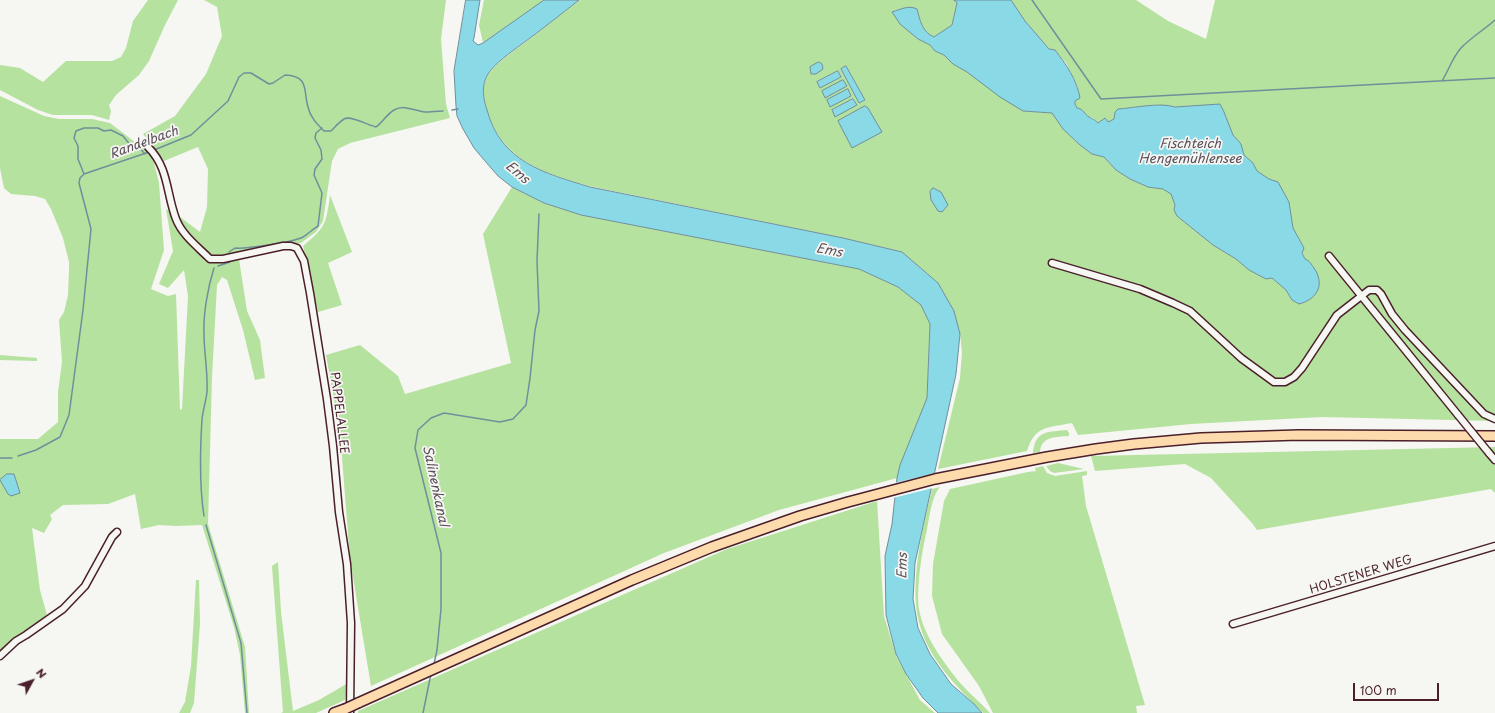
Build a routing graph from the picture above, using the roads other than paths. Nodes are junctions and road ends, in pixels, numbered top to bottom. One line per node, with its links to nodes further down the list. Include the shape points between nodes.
1 (148, 146): 12 (street, PAPPELALLEE, via 162,166 176,218 182,229 210,259 223,259 263,249 291,246 297,248 304,261 327,399 338,512 348,564 351,623)
2 (1329, 256): 4 (street)
3 (1052, 263): 4 (street, via 1140,289 1174,303 1190,312 1241,358 1274,382 1285,382 1294,377 1337,315)
4 (1360, 296): 5 (street, via 1369,290 1377,290 1405,330 1484,414); 7 (street, bridge)
5 (1495, 419)
6 (1495, 436): 12 (main road, bridge, via 1300,435 1201,438 1134,444 1047,457 935,479 793,518 702,551 502,638 358,703)
7 (1495, 460)
8 (117, 532): 11 (street, via 85,586 63,608 16,641)
9 (1495, 546): 10 (street, HOLSTENER WEG)
10 (1233, 624)
11 (0, 656)
12 (347, 711): 13 (main road)
13 (334, 713)

